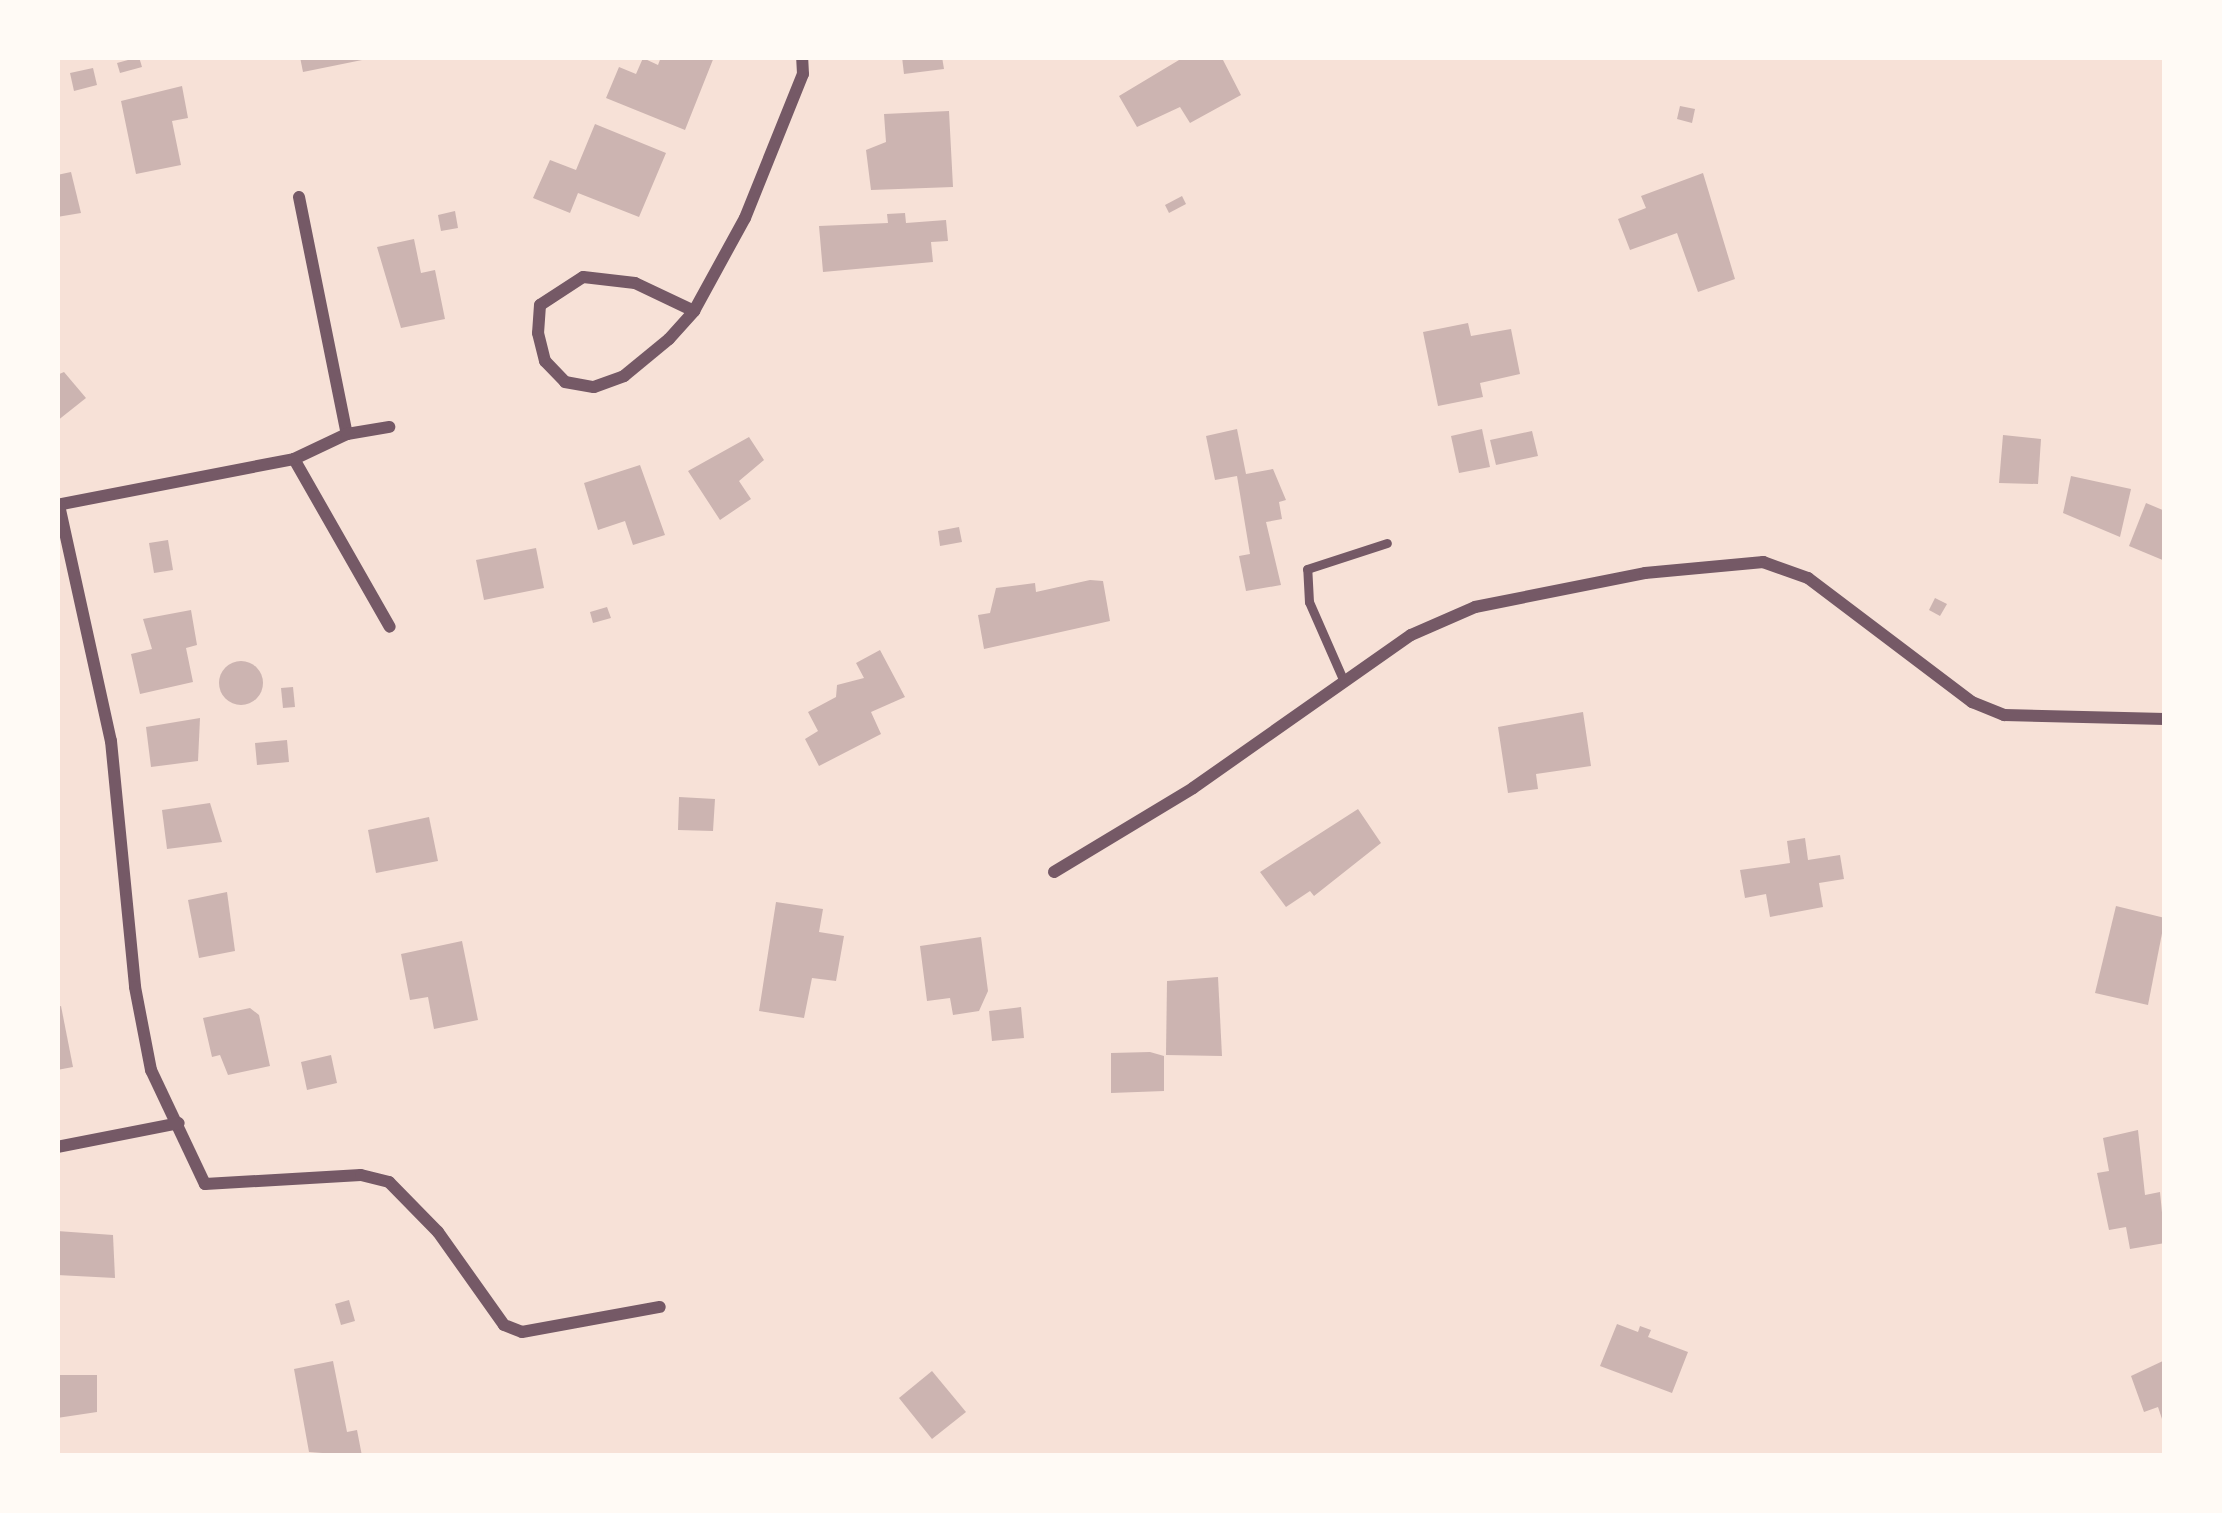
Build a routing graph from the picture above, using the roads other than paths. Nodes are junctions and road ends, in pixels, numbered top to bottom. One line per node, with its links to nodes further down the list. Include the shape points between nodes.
1 (802, 57): 3 (street, via 745,218)
2 (299, 197): 5 (street)
3 (694, 311): 3 (street, via 645,361 595,387 565,382 545,361 538,333 540,304 583,277 635,283)
4 (389, 427): 5 (street)
5 (347, 434): 6 (street)
6 (294, 459): 7 (street); 9 (street)
7 (58, 505): 13 (street, via 111,741 135,987 152,1070)
8 (1387, 543): 10 (lane, via 1306,569 1310,602)
9 (390, 627)
10 (1342, 677): 11 (street, via 1474,607 1646,572 1763,562 1808,578 1972,702 2004,715); 12 (street, via 1193,788)
11 (2165, 719)
12 (1054, 872)
13 (179, 1123): 14 (street); 15 (street, via 206,1184 361,1175 389,1182 438,1232 504,1324 522,1332)
14 (57, 1147)
15 (660, 1307)

